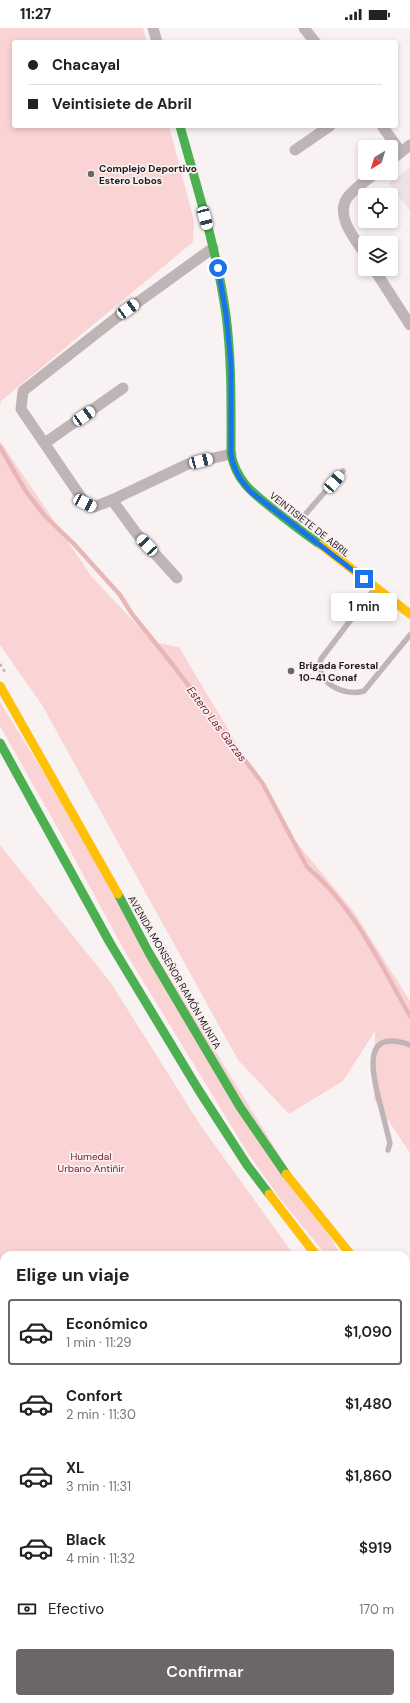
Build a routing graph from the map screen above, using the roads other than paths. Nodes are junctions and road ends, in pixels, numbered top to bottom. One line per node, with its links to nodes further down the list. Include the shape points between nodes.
1 (153, 28): 3 (street)
2 (304, 28): 4 (street)
3 (156, 40)
4 (313, 40)
5 (181, 128): 13 (main road, VEINTISIETE DE ABRIL)
6 (327, 128): 9 (street)
7 (384, 128): 8 (street)
8 (406, 148): 10 (street)
9 (295, 150)
10 (398, 154)
11 (368, 180): 12 (street, via 348,197 344,204 343,213)
12 (358, 243)
13 (213, 248): 17 (street, via 116,318 23,391 21,409); 18 (main road, VEINTISIETE DE ABRIL, via 226,314 231,364)
14 (378, 276): 15 (street)
15 (410, 325)
16 (123, 388): 17 (street)
17 (44, 443): 20 (street, via 85,503 94,507)
18 (231, 454): 20 (street, via 188,464); 21 (main road, VEINTISIETE DE ABRIL, via 240,481)
19 (343, 471): 21 (lane)
20 (112, 500): 22 (street, via 136,534)
21 (295, 526): 23 (main road, VEINTISIETE DE ABRIL)
22 (177, 578)
23 (375, 588): 24 (main road, VEINTISIETE DE ABRIL); 25 (lane, via 321,659 320,674 333,687 342,691 364,691)
24 (410, 614)
25 (410, 635)
26 (0, 686): 31 (main road, AVENIDA MONSEÑOR RAMÓN MUNITA, via 99,859 149,953 247,1119 279,1165)
27 (0, 743): 30 (main road, via 110,943 202,1095 246,1165)
28 (410, 1045): 29 (lane, via 390,1040 382,1042 373,1058 372,1070 390,1143)
29 (388, 1150)
30 (313, 1251)
31 (348, 1251)

